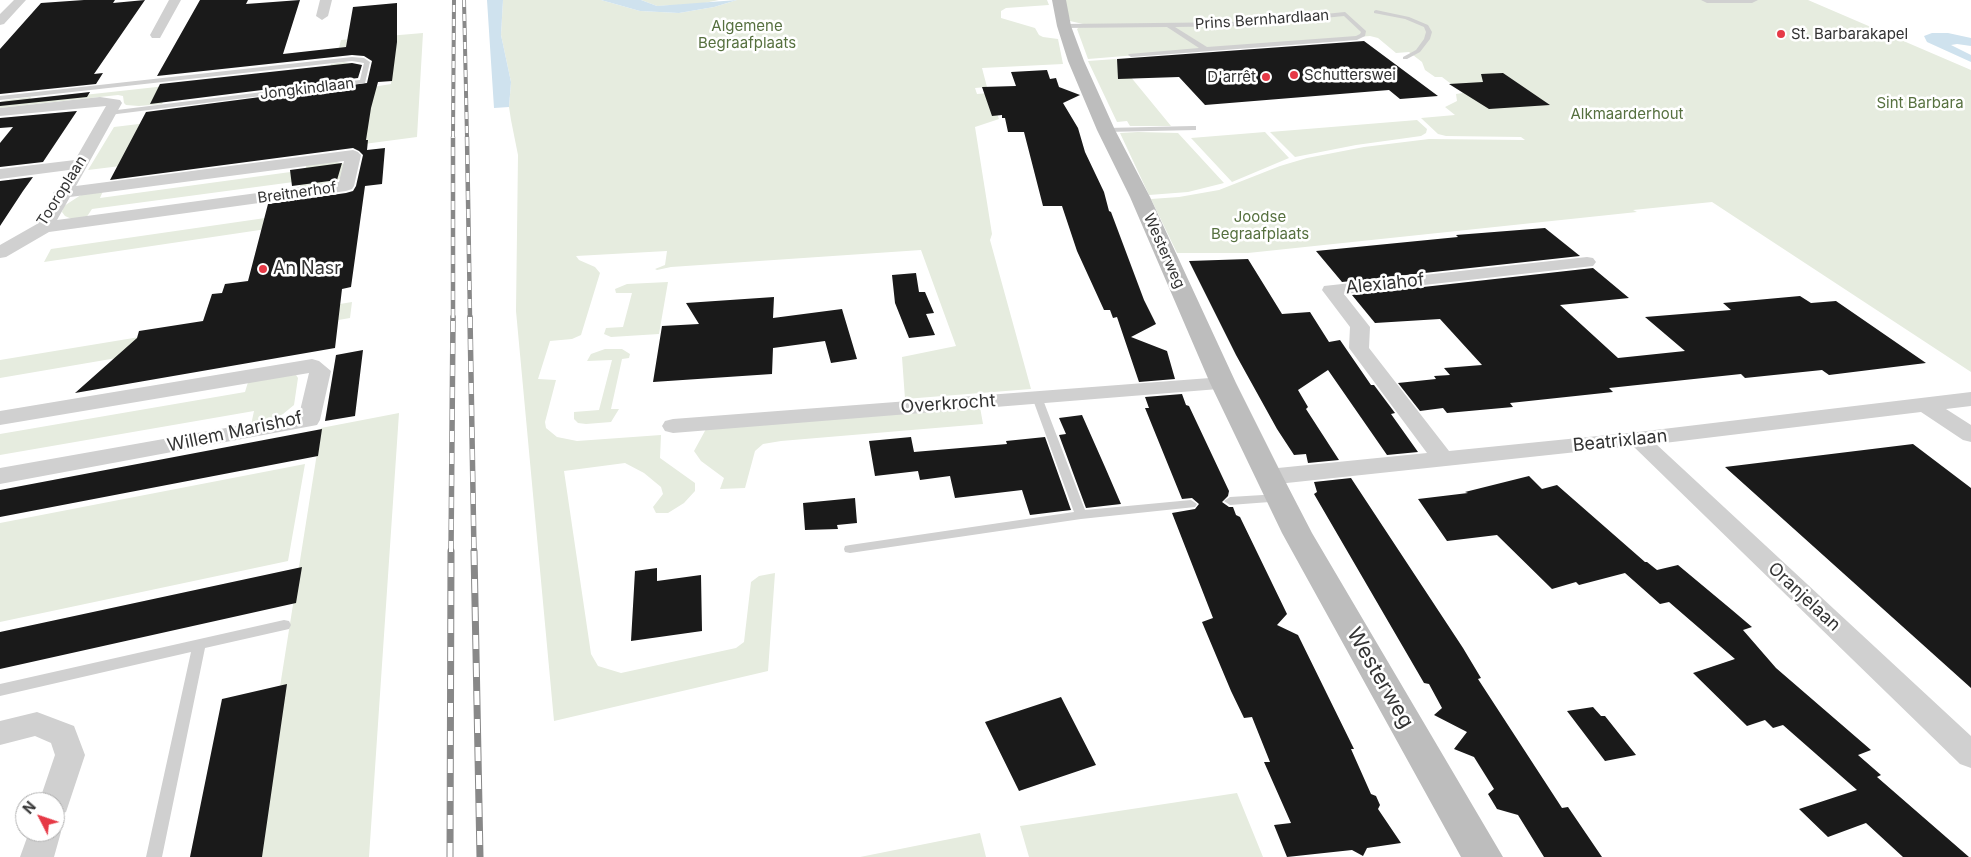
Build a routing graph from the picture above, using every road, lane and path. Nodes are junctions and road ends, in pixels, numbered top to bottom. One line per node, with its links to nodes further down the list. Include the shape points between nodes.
1 (20, 0): 9 (street)
2 (175, 0): 11 (street)
3 (326, 0): 8 (street)
4 (1707, 0): 5 (street)
5 (1752, 0)
6 (1376, 12): 14 (lane, via 1426,26 1429,32 1427,39 1418,51)
7 (1062, 13): 10 (lane, Prins Bernhardlaan); 19 (street, Westerweg, via 1076,61)
8 (322, 16)
9 (0, 21)
10 (1170, 26): 12 (lane, Prins Bernhardlaan); 12 (lane, Prins Bernhardlaan, via 1283,21 1345,14 1364,32 1357,38)
11 (156, 35)
12 (1205, 49): 13 (lane, Prins Bernhardlaan)
13 (1131, 55)
14 (1405, 58)
15 (0, 98): 17 (lane, Jongkindlaan, via 352,58 367,62 363,82)
16 (0, 112): 17 (street, via 100,101 115,103)
17 (109, 113): 20 (street, Tooroplaan)
18 (1193, 128): 19 (lane)
19 (1106, 130): 26 (street, Westerweg, via 1140,197)
20 (79, 164): 21 (street); 22 (street, Tooroplaan)
21 (0, 174)
22 (61, 194): 23 (street, Tooroplaan); 23 (street, Breitnerhof, via 353,155 346,186)
23 (44, 227): 24 (street, Tooroplaan)
24 (0, 253)
25 (1587, 262): 34 (street, Alexiahof, via 1331,290 1360,328 1359,348)
26 (1223, 383): 27 (street, Overkrocht); 36 (street, Westerweg)
27 (1037, 397): 31 (street, Overkrocht); 39 (lane)
28 (1971, 399): 29 (street, Beatrixlaan)
29 (1926, 405): 32 (street); 33 (street, Beatrixlaan)
30 (0, 418): 35 (street, Willem Marishof, via 312,365 320,371 309,420)
31 (673, 426)
32 (1971, 435)
33 (1638, 439): 34 (street, Beatrixlaan); 45 (street, Oranjelaan)
34 (1443, 459): 36 (street, Beatrixlaan)
35 (0, 476)
36 (1274, 487): 37 (lane); 50 (street, Westerweg, via 1297,533)
37 (1230, 501)
38 (1191, 504): 39 (lane)
39 (1081, 515): 40 (lane)
40 (850, 548)
41 (284, 625): 42 (lane)
42 (199, 645): 43 (lane); 49 (lane)
43 (0, 690)
44 (0, 733): 46 (street, via 38,724 63,735 70,755)
45 (1971, 755)
46 (58, 792)
47 (42, 842): 48 (street)
48 (37, 857)
49 (154, 857)
50 (1483, 857)

